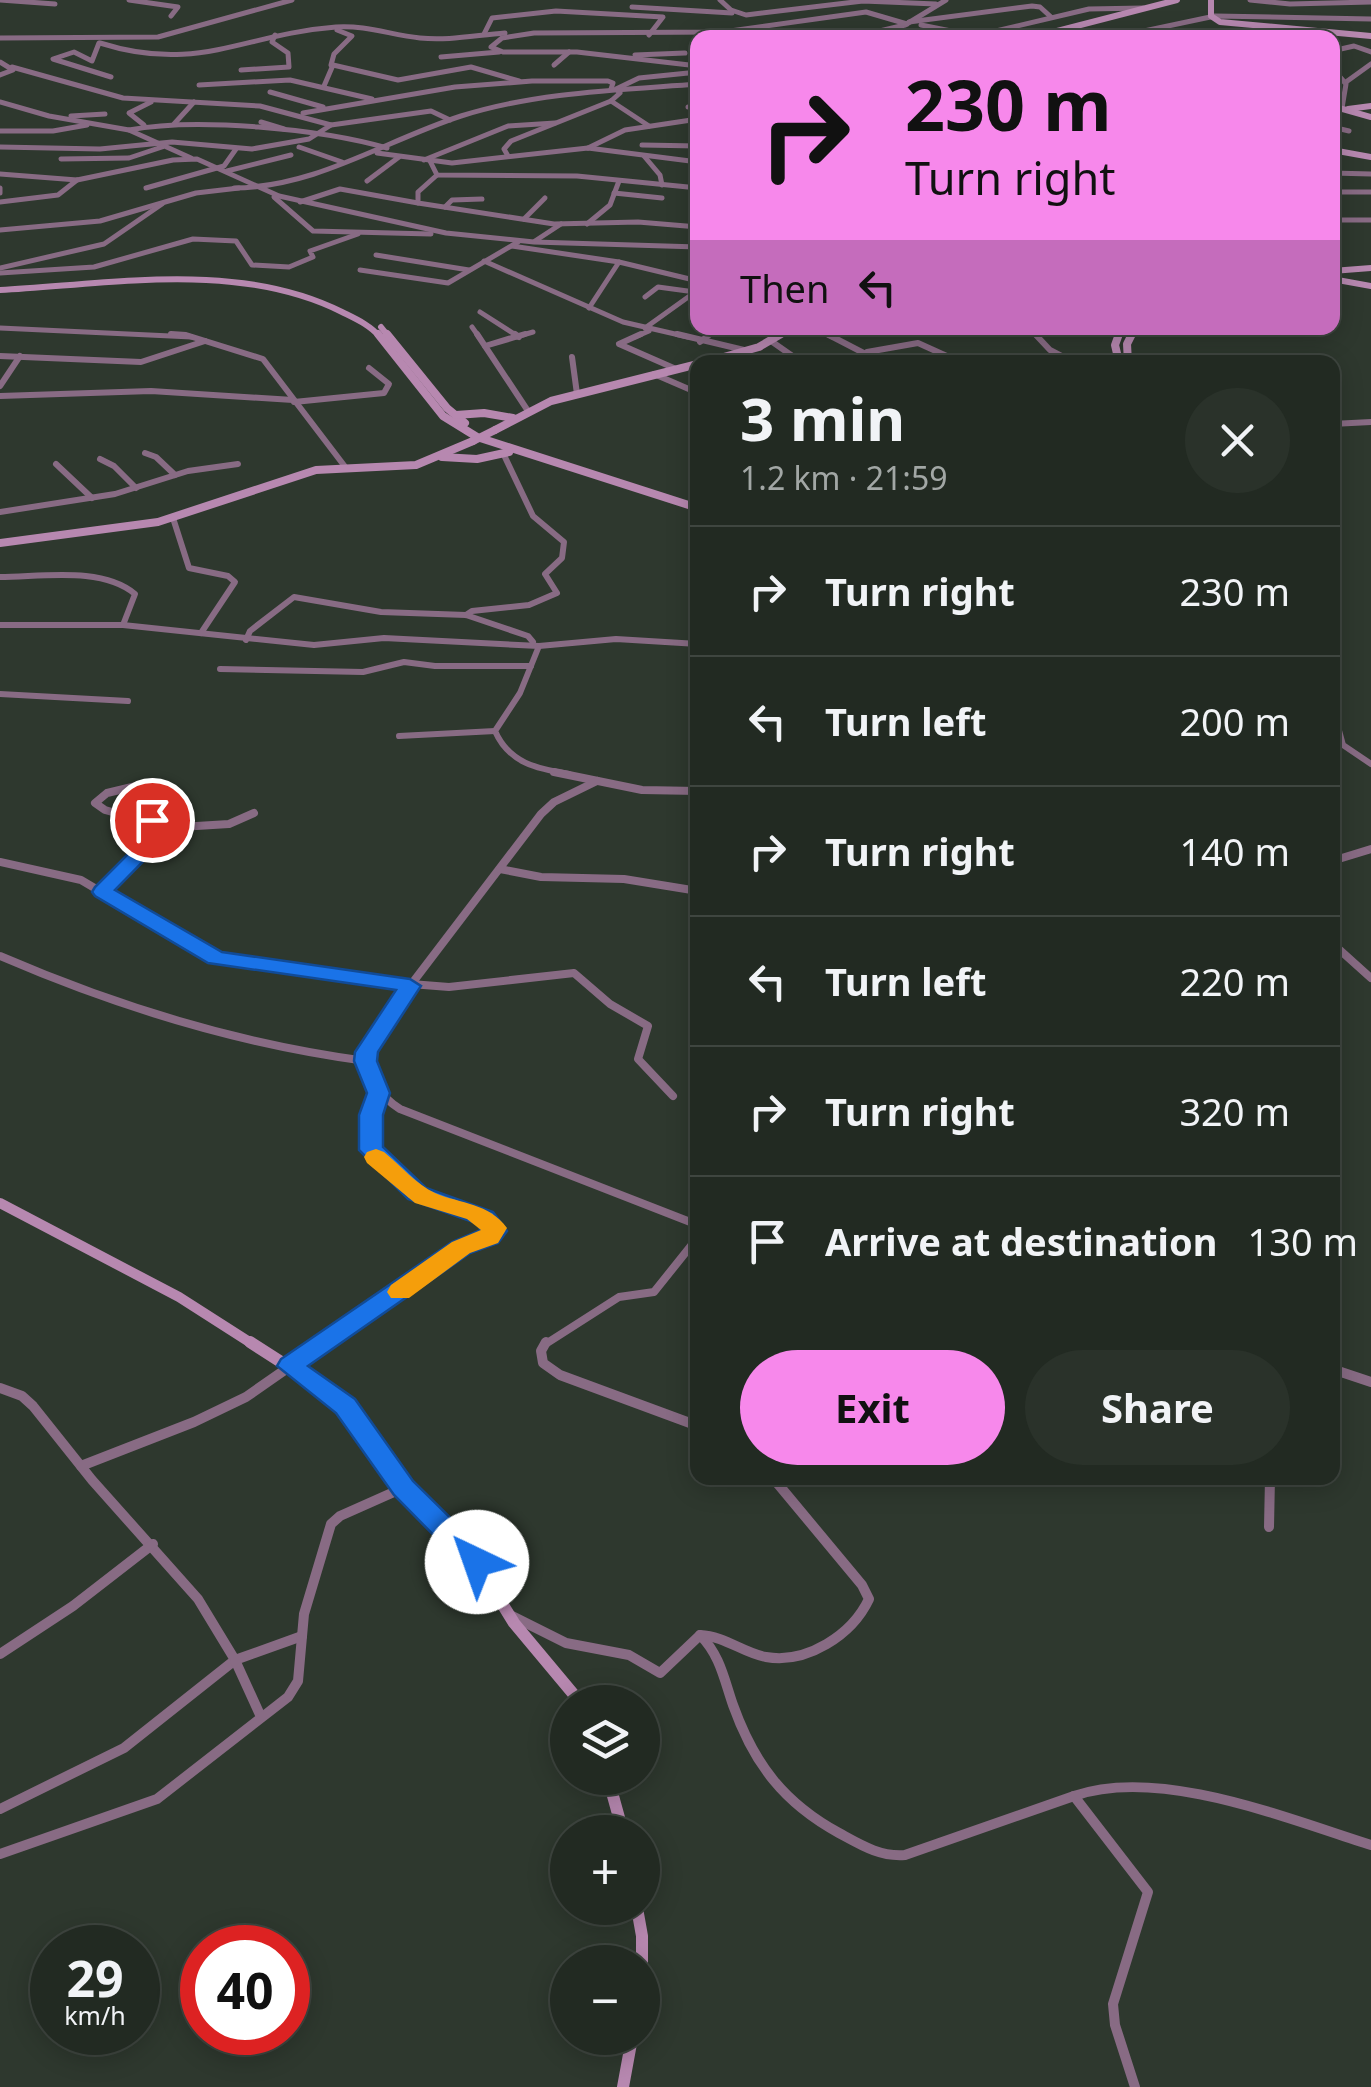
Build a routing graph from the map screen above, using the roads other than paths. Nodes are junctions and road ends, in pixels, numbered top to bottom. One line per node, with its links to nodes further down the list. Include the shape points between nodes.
1 (0, 0): 10 (street)
2 (129, 0): 15 (street, via 177,6)
3 (292, 0): 38 (street, via 175,34)
4 (720, 0): 14 (street)
5 (946, 0): 11 (street)
6 (1178, 0): 13 (main road)
7 (1211, 0): 16 (main road)
8 (1250, 0): 9 (street)
9 (1371, 2)
10 (55, 4)
11 (936, 4): 14 (street, via 868,1); 19 (street)
12 (632, 7): 14 (street)
13 (1144, 8): 17 (street); 27 (main road)
14 (737, 12)
15 (171, 16)
16 (1211, 16): 18 (street); 28 (street); 29 (main road)
17 (1051, 17): 19 (street, via 1032,6); 26 (street)
18 (1371, 19)
19 (908, 23): 20 (street, via 866,12); 24 (street); 25 (street)
20 (780, 24): 22 (street); 23 (street)
21 (332, 28): 32 (street, via 380,28 419,38); 34 (street); 53 (street, via 352,36)
22 (740, 30)
23 (781, 30)
24 (881, 30)
25 (951, 30)
26 (1003, 30)
27 (1065, 30)
28 (1148, 30)
29 (1304, 30)
30 (690, 33): 35 (street)
31 (1340, 33): 36 (main road)
32 (484, 34): 33 (street); 35 (street, via 492,18 505,16 663,16)
33 (534, 34): 35 (street); 41 (street, via 492,44)
34 (275, 35): 39 (street, via 190,59 144,56); 55 (street, via 272,42 288,53 289,67)
35 (649, 35)
36 (1371, 36)
37 (2, 38): 38 (street)
38 (92, 40): 39 (street)
39 (100, 43): 47 (street, via 96,59)
40 (1340, 49): 43 (street)
41 (503, 52): 42 (street); 45 (street)
42 (569, 52): 46 (street); 50 (street)
43 (1371, 52)
44 (685, 53): 46 (street)
45 (441, 57)
46 (620, 57): 54 (street)
47 (86, 60): 52 (street); 52 (street, via 74,52 53,58)
48 (0, 62): 51 (street)
49 (1371, 64): 61 (street)
50 (554, 65)
51 (12, 66): 57 (street); 68 (street, via 96,94)
52 (79, 66): 59 (street)
53 (331, 66): 60 (street, via 396,80 471,67); 64 (street)
54 (690, 68)
55 (240, 70)
56 (690, 70): 65 (street)
57 (0, 75)
58 (1340, 76): 61 (street)
59 (111, 77)
60 (522, 82): 65 (street, via 608,82); 67 (street)
61 (1346, 82): 75 (street)
62 (690, 84): 65 (street)
63 (200, 85): 64 (street, via 283,80)
64 (324, 86): 67 (street)
65 (614, 89): 69 (street, via 620,93); 80 (street, via 542,96)
66 (270, 92): 73 (street)
67 (376, 100): 73 (street)
68 (154, 101): 71 (street); 86 (street, via 129,113)
69 (611, 101): 85 (street); 88 (street)
70 (0, 102): 78 (street)
71 (194, 102): 77 (street, via 259,104); 84 (street)
72 (1371, 106): 75 (main road)
73 (327, 108): 77 (street)
74 (1340, 108): 75 (main road)
75 (1348, 110): 79 (main road)
76 (104, 114): 78 (street)
77 (300, 114): 87 (street)
78 (56, 117): 83 (street)
79 (1371, 117)
80 (450, 120): 87 (street, via 429,111); 100 (street)
81 (690, 121): 88 (street)
82 (261, 122): 93 (street)
83 (96, 124): 90 (street); 91 (street)
84 (174, 124): 86 (street); 93 (street)
85 (556, 124): 109 (street, via 511,141 504,148); 113 (street, via 536,119)
86 (144, 125): 90 (street)
87 (331, 125): 94 (street)
88 (651, 126): 96 (street); 101 (street)
89 (1340, 129): 92 (street)
90 (129, 130): 95 (street)
91 (0, 131)
92 (1349, 131)
93 (298, 134): 94 (street)
94 (320, 134): 100 (street); 102 (street)
95 (164, 145): 98 (street); 102 (street); 111 (street, via 130,158); 112 (street)
96 (642, 145): 97 (street); 104 (street)
97 (690, 146)
98 (1, 147)
99 (299, 147): 115 (street)
100 (387, 148): 103 (street)
101 (588, 148): 104 (street); 109 (street)
102 (236, 149): 116 (street)
103 (373, 152): 108 (street); 115 (street)
104 (632, 152): 106 (street)
105 (1340, 152): 110 (main road)
106 (643, 154): 114 (street); 125 (street)
107 (290, 155): 117 (street)
108 (400, 156): 113 (street); 124 (street)
109 (508, 156): 113 (street)
110 (1370, 158)
111 (61, 159)
112 (192, 159): 116 (street); 122 (street)
113 (427, 161): 121 (street)
114 (690, 161)
115 (342, 162): 128 (street)
116 (220, 168): 117 (street); 127 (street)
117 (228, 172): 128 (street)
118 (1340, 173): 120 (street)
119 (0, 174): 122 (street)
120 (1371, 174)
121 (437, 175): 123 (street); 139 (street, via 417,194)
122 (78, 180): 138 (street, via 58,195)
123 (619, 181): 125 (street); 132 (street)
124 (367, 182)
125 (662, 185): 126 (street)
126 (690, 187)
127 (146, 188)
128 (259, 189): 131 (street); 136 (street)
129 (1340, 192): 130 (street)
130 (1371, 192)
131 (272, 193): 137 (street); 149 (street, via 308,229)
132 (614, 194): 134 (street); 145 (street)
133 (545, 198): 141 (street)
134 (662, 198)
135 (482, 199): 140 (street, via 452,200)
136 (170, 200): 147 (street, via 94,222); 160 (street, via 99,246)
137 (302, 201): 139 (street, via 345,189); 148 (street); 150 (street)
138 (0, 202)
139 (418, 202): 140 (street)
140 (445, 207): 141 (street)
141 (524, 218): 144 (street)
142 (1340, 220): 143 (street)
143 (1371, 220)
144 (561, 224): 145 (street); 152 (street)
145 (587, 224): 146 (street)
146 (690, 226)
147 (0, 230)
148 (446, 233): 149 (street); 150 (street)
149 (358, 234): 160 (street, via 310,251 311,258 289,267 252,265 236,242 210,237 113,263)
150 (478, 236): 151 (street)
151 (520, 240): 152 (street); 154 (street)
152 (536, 241): 153 (street); 155 (street)
153 (690, 245)
154 (512, 246): 155 (street); 157 (street)
155 (526, 248): 158 (street)
156 (376, 254): 162 (street)
157 (484, 261): 162 (street); 171 (street)
158 (620, 262): 165 (street); 171 (street)
159 (1371, 268): 163 (main road)
160 (0, 270)
161 (360, 270): 162 (street, via 445,283)
162 (469, 270)
163 (1340, 273)
164 (1340, 275): 166 (main road)
165 (690, 280)
166 (1371, 280)
167 (0, 288): 207 (main road, via 184,276 308,292 384,329); 212 (main road, via 192,279 316,299 373,328 443,416)
168 (690, 290): 170 (street, via 658,287)
169 (690, 296): 175 (street)
170 (645, 297)
171 (590, 308): 175 (street)
172 (480, 312): 181 (street)
173 (472, 327): 185 (street)
174 (0, 328): 182 (street)
175 (648, 329): 183 (street); 198 (street, via 619,344)
176 (533, 332): 181 (street)
177 (709, 335): 183 (street)
178 (782, 335): 184 (main road)
179 (829, 335): 187 (street)
180 (1036, 335): 192 (street)
181 (518, 336): 185 (street)
182 (205, 341): 194 (street, via 141,362); 204 (street, via 267,361)
183 (700, 342): 186 (street)
184 (771, 342): 186 (main road); 189 (street)
185 (485, 346): 205 (street)
186 (748, 351): 188 (main road)
187 (867, 352): 190 (street); 191 (street, via 918,342)
188 (733, 355)
189 (790, 355)
190 (871, 355)
191 (945, 355)
192 (1060, 355)
193 (0, 356): 194 (street)
194 (20, 356): 200 (street)
195 (572, 357): 202 (street)
196 (690, 366): 198 (main road)
197 (368, 368): 204 (street, via 389,384 380,395)
198 (676, 369): 199 (main road)
199 (654, 374): 201 (street); 202 (main road)
200 (0, 386)
201 (690, 390)
202 (576, 394): 205 (main road)
203 (0, 396): 204 (street, via 133,391)
204 (294, 401): 221 (street)
205 (528, 411): 208 (main road)
206 (472, 414): 207 (main road); 208 (main road); 210 (main road)
207 (454, 415): 210 (main road)
208 (514, 418): 217 (main road, bridge)
209 (1371, 422): 211 (street)
210 (465, 423): 225 (main road, via 520,448)
211 (1340, 424)
212 (492, 444): 213 (main road); 216 (main road)
213 (514, 452): 214 (main road); 226 (main road)
214 (504, 453): 216 (main road); 231 (street, via 533,516 564,542 562,558 546,574 558,593 544,602)
215 (145, 454): 222 (street)
216 (492, 456): 217 (main road)
217 (441, 457): 221 (main road, via 408,466)
218 (100, 460): 223 (street)
219 (56, 464): 224 (street)
220 (238, 464): 222 (street)
221 (346, 468): 228 (main road, via 278,481)
222 (175, 475): 223 (street)
223 (136, 488): 224 (street)
224 (92, 498): 227 (street)
225 (690, 502)
226 (690, 503)
227 (0, 512)
228 (174, 518): 229 (main road); 234 (street, via 189,568 235,582)
229 (0, 543)
230 (0, 577): 233 (street, via 124,583 135,594)
231 (466, 616): 235 (street, via 381,612 294,596); 236 (street, via 530,636)
232 (0, 625): 233 (street)
233 (123, 625): 234 (street)
234 (201, 633): 235 (street)
235 (246, 640): 236 (street)
236 (536, 644): 237 (street); 238 (street)
237 (690, 644)
238 (532, 666): 239 (street, via 388,662 367,672 287,674); 242 (street)
239 (220, 669)
240 (0, 694): 241 (street)
241 (128, 701)
242 (496, 731): 243 (street); 246 (street, via 525,764)
243 (399, 736)
244 (1340, 739): 245 (street)
245 (1371, 764)
246 (597, 781): 248 (street, via 638,792); 254 (street, via 548,806)
247 (153, 782): 250 (street, via 106,793 96,805)
248 (690, 791)
249 (254, 812): 250 (street, via 229,824)
250 (166, 827): 256 (street)
251 (1371, 849): 252 (street)
252 (1340, 859)
253 (0, 862): 256 (street, via 76,878)
254 (500, 870): 255 (street); 260 (street)
255 (690, 891)
256 (102, 892): 260 (street, via 216,958)
257 (1340, 950): 259 (street)
258 (0, 956): 261 (street, via 170,1020)
259 (1371, 978)
260 (410, 986): 261 (street, via 369,1046); 263 (street, via 475,986 574,972 648,1026 638,1059)
261 (366, 1061): 262 (street)
262 (378, 1093): 265 (street, via 427,1120); 267 (street, via 371,1115 373,1154 417,1194 484,1218 495,1231)
263 (674, 1096)
264 (0, 1203): 267 (main road)
265 (690, 1222)
266 (690, 1247): 271 (street, via 654,1292 619,1298 541,1351 544,1364 560,1375)
267 (290, 1366): 272 (street, via 215,1413); 275 (main road, via 346,1406)
268 (1340, 1372): 269 (street)
269 (1371, 1382)
270 (0, 1388): 272 (street, via 34,1406)
271 (690, 1423)
272 (81, 1466): 277 (street)
273 (779, 1485): 279 (street, via 862,1585 867,1606 855,1624 788,1657 766,1658)
274 (1270, 1485): 276 (street)
275 (404, 1488): 278 (main road, via 471,1553); 280 (street, via 331,1524)
276 (1269, 1527)
277 (152, 1544): 281 (street); 282 (street, via 217,1625)
278 (508, 1614): 279 (street, via 566,1643 629,1655 660,1673); 283 (main road)
279 (700, 1635): 285 (street, via 718,1655 762,1774 814,1820 879,1854 905,1855)
280 (302, 1636): 282 (street); 284 (street, via 294,1690)
281 (0, 1654)
282 (235, 1660): 284 (street); 286 (street, via 124,1748)
283 (566, 1685)
284 (261, 1717): 288 (street, via 151,1802)
285 (1074, 1796): 287 (street, via 1089,1788 1172,1790); 291 (street, via 1148,1892 1113,2004)
286 (0, 1810)
287 (1371, 1845)
288 (0, 1854)
289 (629, 2055): 290 (main road)
290 (624, 2087)
291 (1135, 2087)

